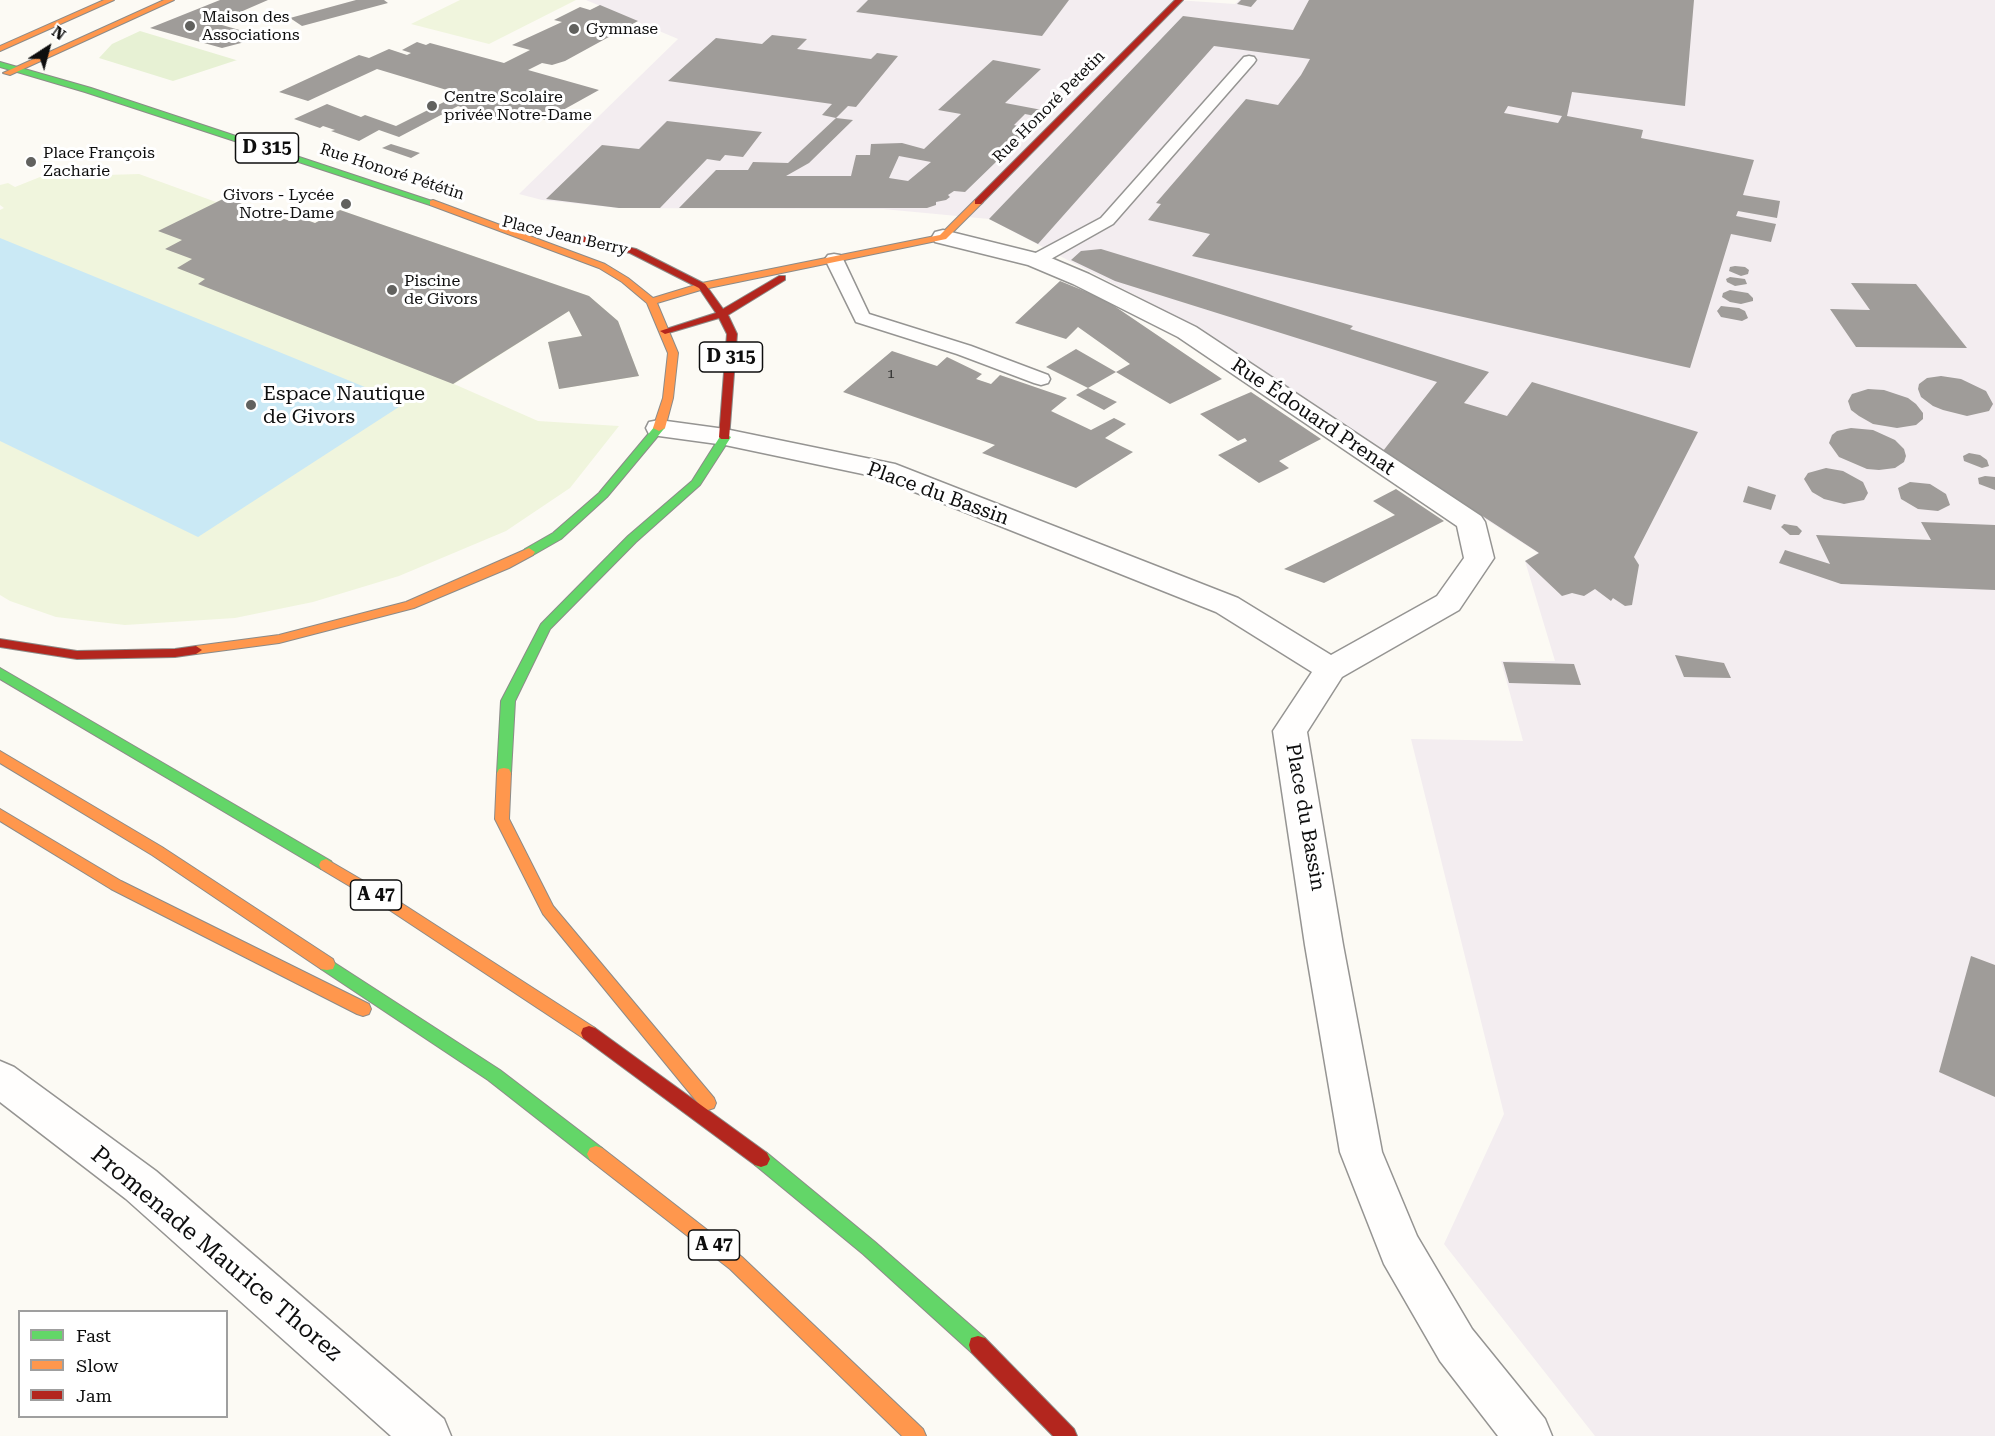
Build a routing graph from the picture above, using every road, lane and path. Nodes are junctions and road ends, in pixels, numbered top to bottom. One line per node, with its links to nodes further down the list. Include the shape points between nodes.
1 (110, 0): 4 (main road)
2 (170, 0): 7 (main road)
3 (1179, 0): 12 (main road, Rue Honoré Petetin)
4 (0, 49)
5 (1249, 60): 14 (lane, via 1107,221)
6 (0, 64): 7 (main road, Rue Honoré Pététin / D 315)
7 (16, 69): 8 (main road); 9 (main road, Rue Honoré Pététin / D 315)
8 (0, 76)
9 (67, 84): 10 (main road, Rue Honoré Pététin); 11 (main road, Rue Honoré Pététin / D 315)
10 (33, 89)
11 (468, 214): 16 (main road, Place Jean Berry / D 315, via 633,251); 17 (main road, Place Jean Berry / D 315, via 602,266)
12 (943, 237): 13 (main road, D 315); 14 (street, Rue Édouard Prenat)
13 (834, 259): 15 (main road, D 315); 20 (lane, via 862,318)
14 (1036, 260): 24 (street, Rue Édouard Prenat, via 1187,332 1470,522 1479,558 1448,603)
15 (804, 264): 16 (main road, D 315); 18 (main road, D 315)
16 (702, 286): 17 (main road, D 315); 18 (main road, Place Jean Berry / D 315)
17 (651, 302): 19 (main road, Place Jean Berry / D 315)
18 (722, 314): 19 (main road, D 315); 22 (main road, Place Jean Berry / D 315, via 732,334)
19 (665, 332): 21 (main road, Place Jean Berry / D 315, via 674,353)
20 (1041, 379)
21 (659, 428): 22 (street); 23 (main road, via 603,495 557,536 505,565 410,605 279,639 175,653 77,655)
22 (725, 437): 24 (street, Place du Bassin, via 885,470 1227,605); 30 (main road, via 696,483 632,539 545,627 508,701 502,819 548,910)
23 (0, 643)
24 (1331, 669): 34 (street, Place du Bassin, via 1290,731 1361,1152 1400,1249 1456,1346)
25 (0, 674): 30 (main road, A 47, via 393,905 562,1013)
26 (0, 756): 28 (main road, A 47, via 157,851)
27 (0, 814): 28 (main road, via 116,885)
28 (494, 1075): 32 (main road, A 47, via 736,1263)
29 (0, 1078): 31 (street, Promenade Maurice Thorez, via 141,1185)
30 (738, 1139): 33 (main road, A 47, via 972,1339)
31 (427, 1436)
32 (916, 1436)
33 (1067, 1436)
34 (1528, 1436)

